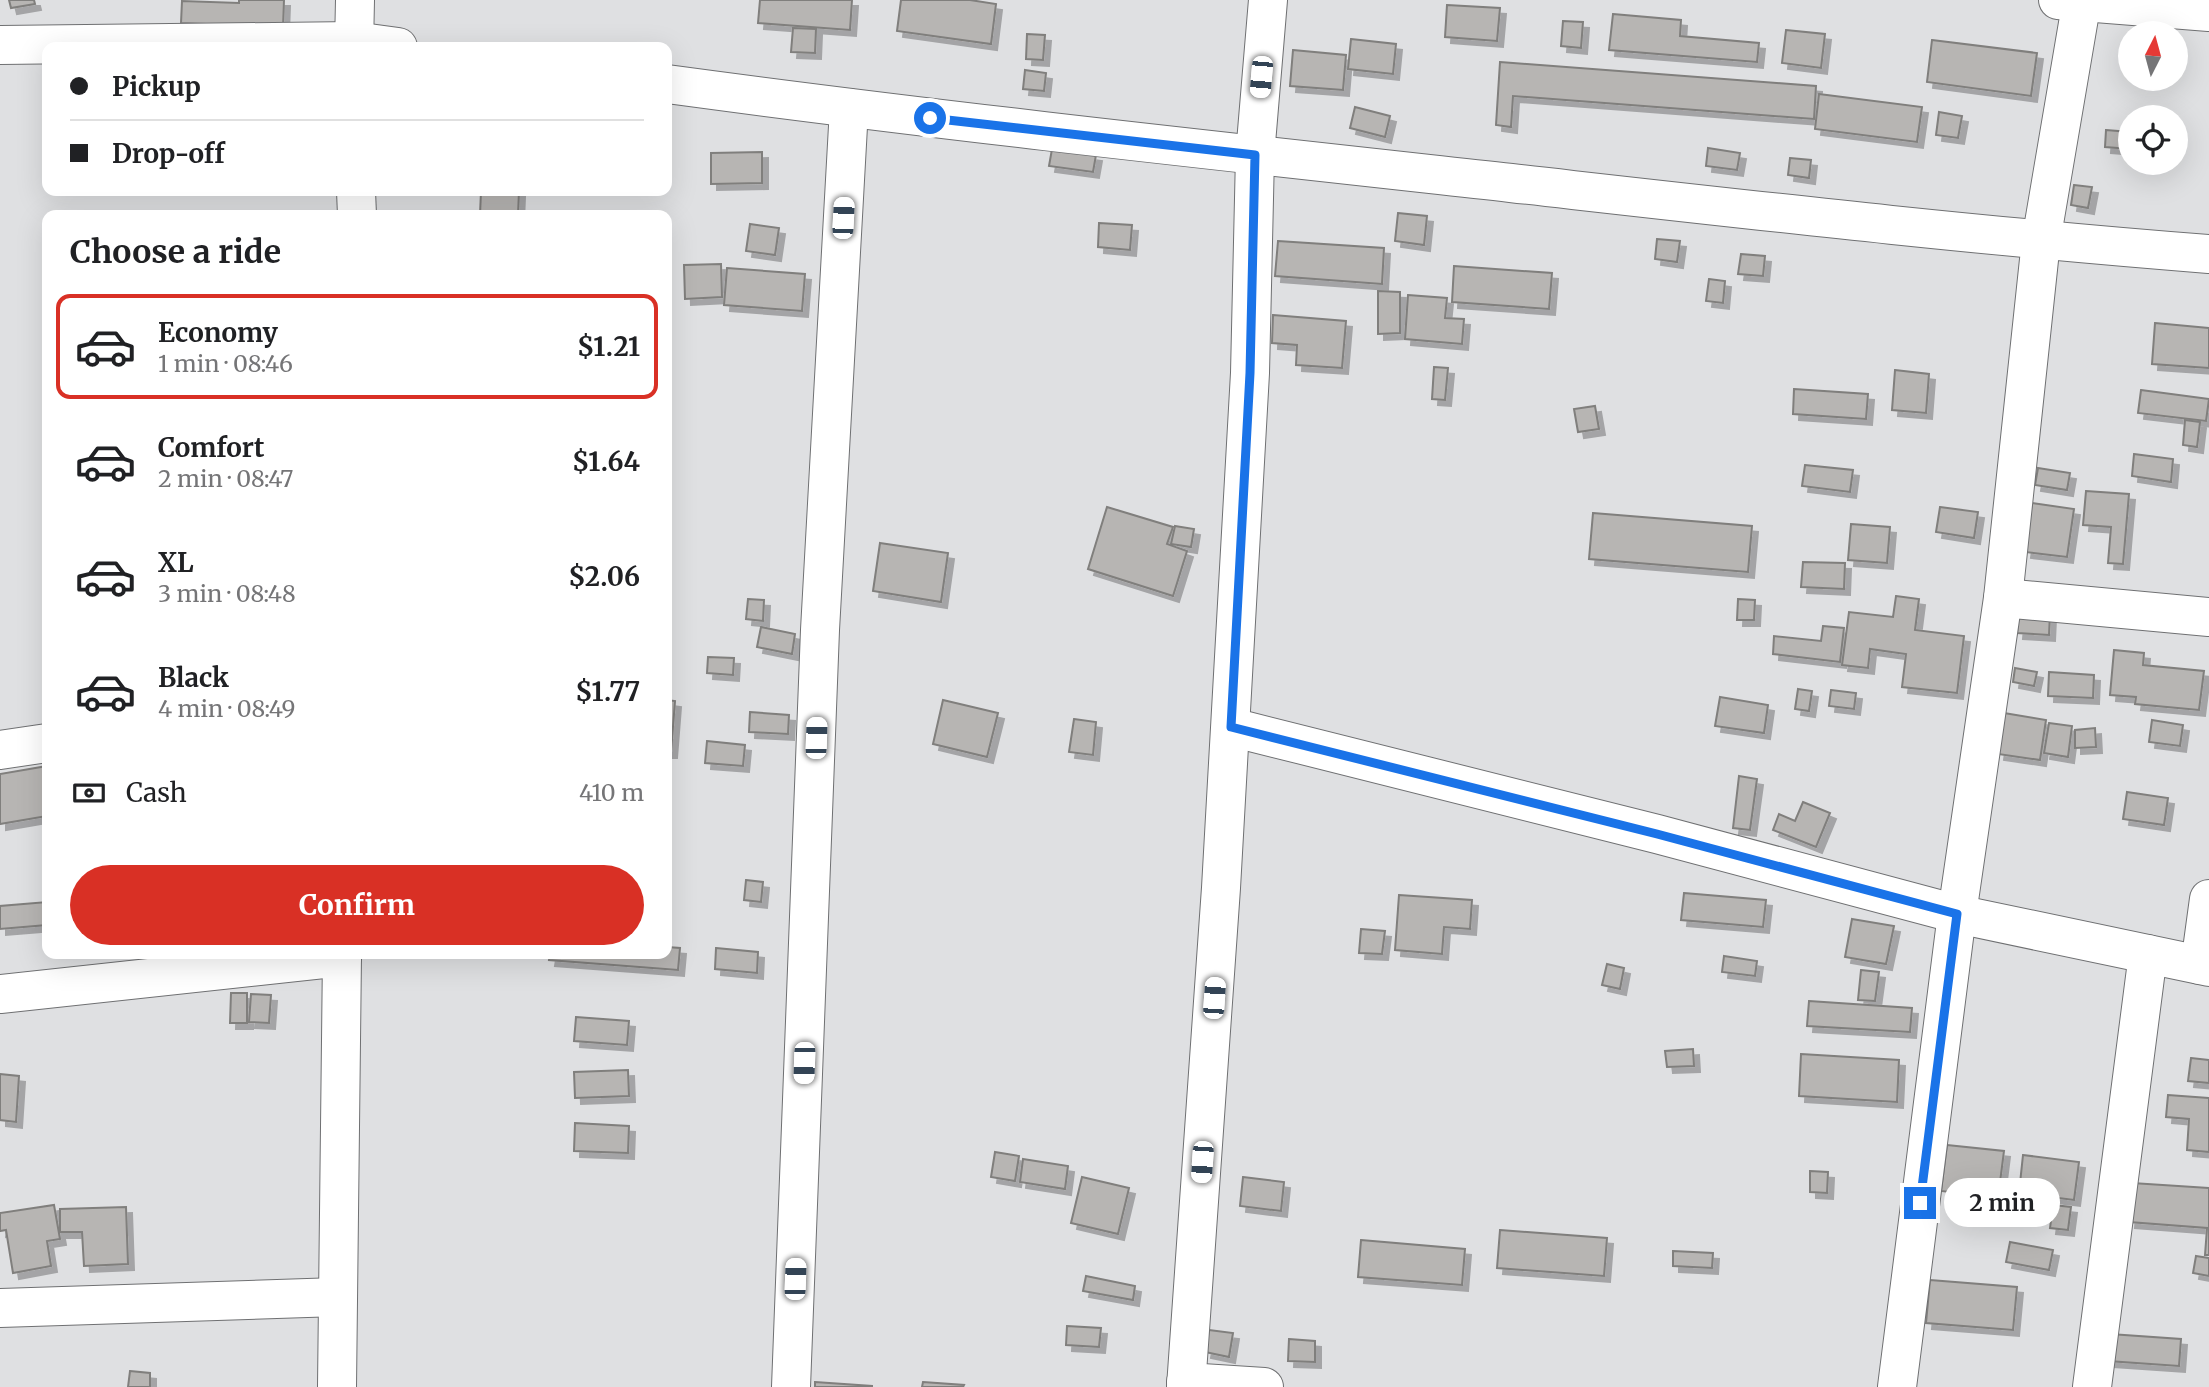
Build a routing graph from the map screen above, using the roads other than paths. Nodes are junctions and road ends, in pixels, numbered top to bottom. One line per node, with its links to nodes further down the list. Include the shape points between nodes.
1 (355, 0): 5 (street)
2 (1268, 0): 10 (street)
3 (2073, 1): 4 (street); 11 (street)
4 (2209, 12)
5 (354, 42)
6 (0, 45): 7 (street)
7 (42, 45)
8 (672, 85): 9 (street)
9 (849, 108): 10 (street); 29 (street, via 820,630)
10 (1255, 155): 11 (street); 15 (street, via 1250,373)
11 (2041, 241): 12 (street); 13 (street)
12 (2209, 254)
13 (2003, 598): 14 (street); 19 (street)
14 (2209, 617)
15 (1231, 727): 19 (street); 27 (street)
16 (42, 744): 17 (street)
17 (0, 750)
18 (2209, 899): 23 (street)
19 (1957, 914): 20 (street); 31 (street)
20 (2148, 954): 23 (street); 32 (street)
21 (315, 959): 24 (street)
22 (342, 959): 25 (street)
23 (2204, 966)
24 (0, 994)
25 (338, 1297): 26 (street); 28 (street)
26 (0, 1308)
27 (1186, 1385): 30 (street)
28 (337, 1387)
29 (791, 1387)
30 (1264, 1387)
31 (1897, 1387)
32 (2092, 1387)

